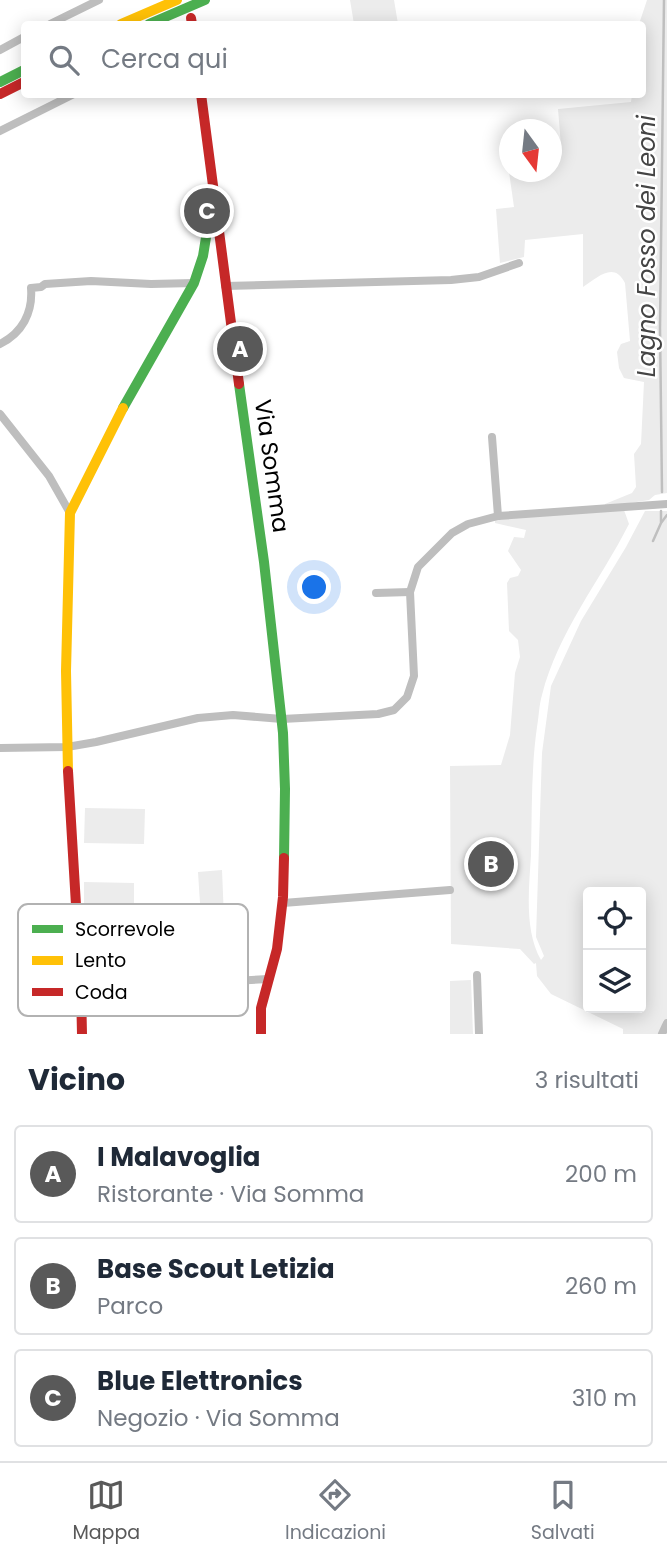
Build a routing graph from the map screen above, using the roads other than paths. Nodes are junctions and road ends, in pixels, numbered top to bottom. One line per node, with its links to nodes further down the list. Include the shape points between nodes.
1 (99, 0): 4 (street)
2 (205, 0): 3 (main road)
3 (174, 5): 5 (main road); 6 (main road)
4 (56, 21)
5 (129, 21)
6 (153, 21)
7 (21, 39): 8 (street)
8 (0, 50)
9 (21, 72): 10 (main road)
10 (0, 82)
11 (21, 84): 12 (main road)
12 (0, 94)
13 (66, 98): 15 (street)
14 (201, 98): 16 (main road, Via Somma)
15 (0, 131)
16 (215, 216): 18 (main road, via 208,225); 19 (main road, Via Somma)
17 (519, 263): 19 (street, via 479,277 451,280)
18 (194, 283): 20 (street, via 91,281 32,288 23,325); 24 (main road)
19 (225, 286): 28 (main road, Via Somma)
20 (0, 344)
21 (0, 414): 24 (street, via 49,476)
22 (492, 437): 25 (street)
23 (667, 504): 25 (street)
24 (70, 513): 29 (main road)
25 (498, 516): 26 (street, via 452,533 418,567)
26 (410, 592): 27 (street); 28 (street, via 414,676 401,704 378,715)
27 (376, 593)
28 (282, 719): 29 (street, via 198,718); 32 (main road, Via Somma)
29 (67, 747): 30 (street); 33 (main road)
30 (0, 748)
31 (450, 890): 32 (street)
32 (283, 902): 35 (main road, Via Somma)
33 (76, 904)
34 (477, 975): 41 (street)
35 (268, 979): 36 (street); 40 (main road, Via Somma)
36 (248, 980)
37 (82, 1016): 39 (main road)
38 (667, 1023): 42 (street)
39 (82, 1034)
40 (261, 1034)
41 (479, 1034)
42 (662, 1034)

